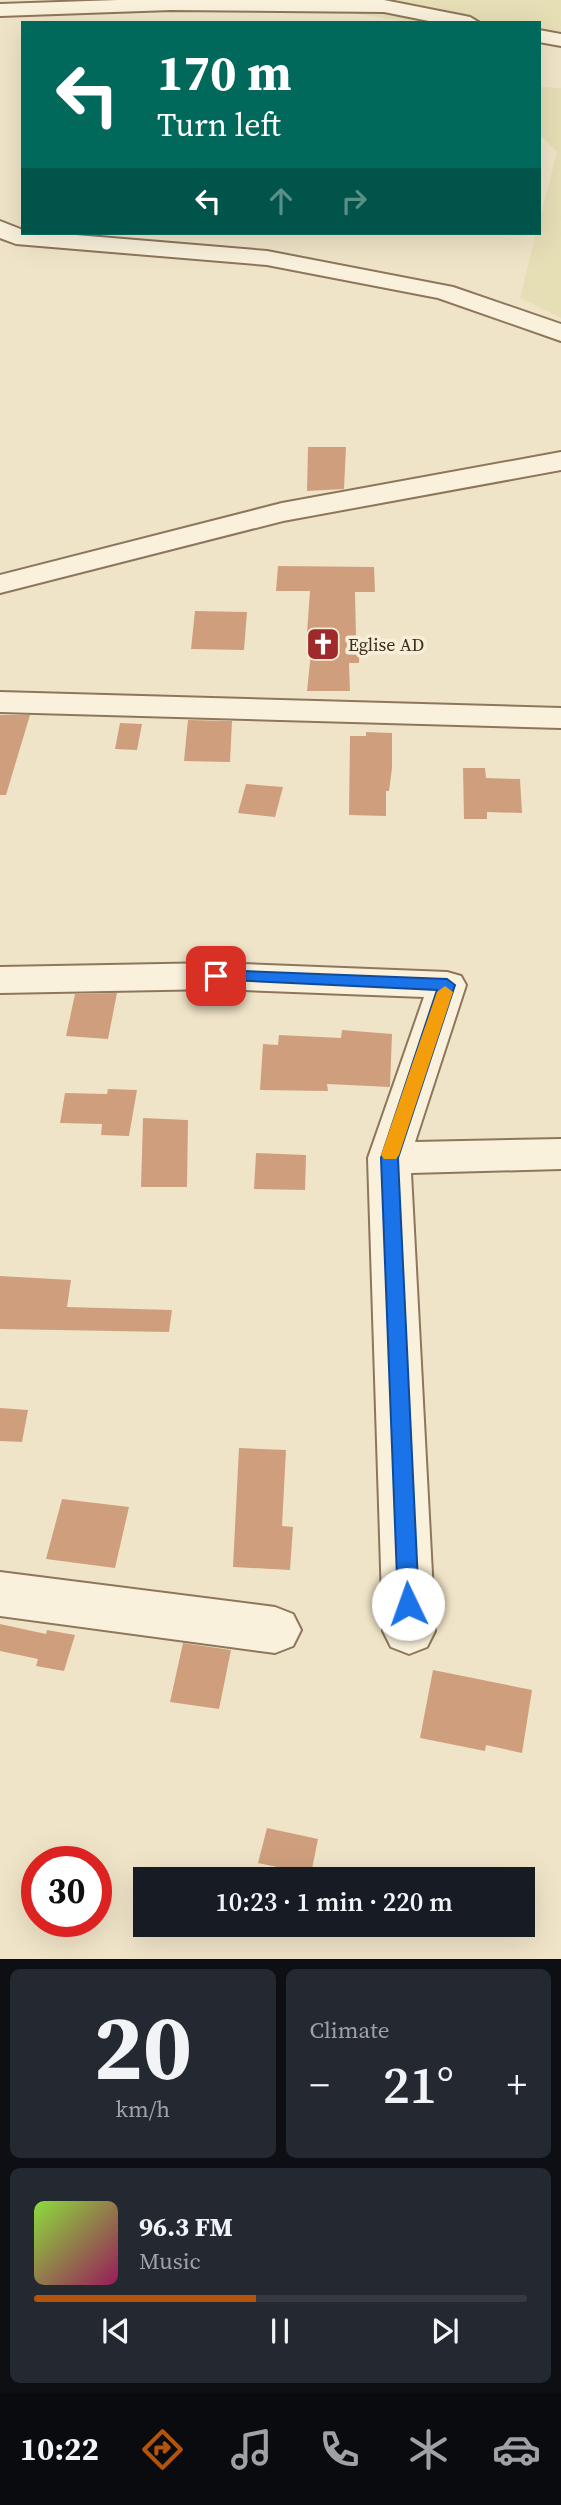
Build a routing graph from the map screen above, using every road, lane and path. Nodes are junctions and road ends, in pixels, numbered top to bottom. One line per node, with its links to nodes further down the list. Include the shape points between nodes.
1 (0, 10): 2 (street, via 171,4 384,6)
2 (460, 21)
3 (541, 36): 4 (street)
4 (561, 40)
5 (0, 228): 6 (street, via 16,237 267,258 444,292)
6 (561, 332)
7 (561, 461): 8 (street, via 282,512)
8 (0, 584)
9 (0, 702): 10 (street)
10 (561, 718)
11 (0, 980): 13 (street, via 216,976 447,985)
12 (561, 1154): 13 (street)
13 (389, 1158): 16 (street)
14 (0, 1594): 15 (street)
15 (275, 1630)
16 (409, 1631)

